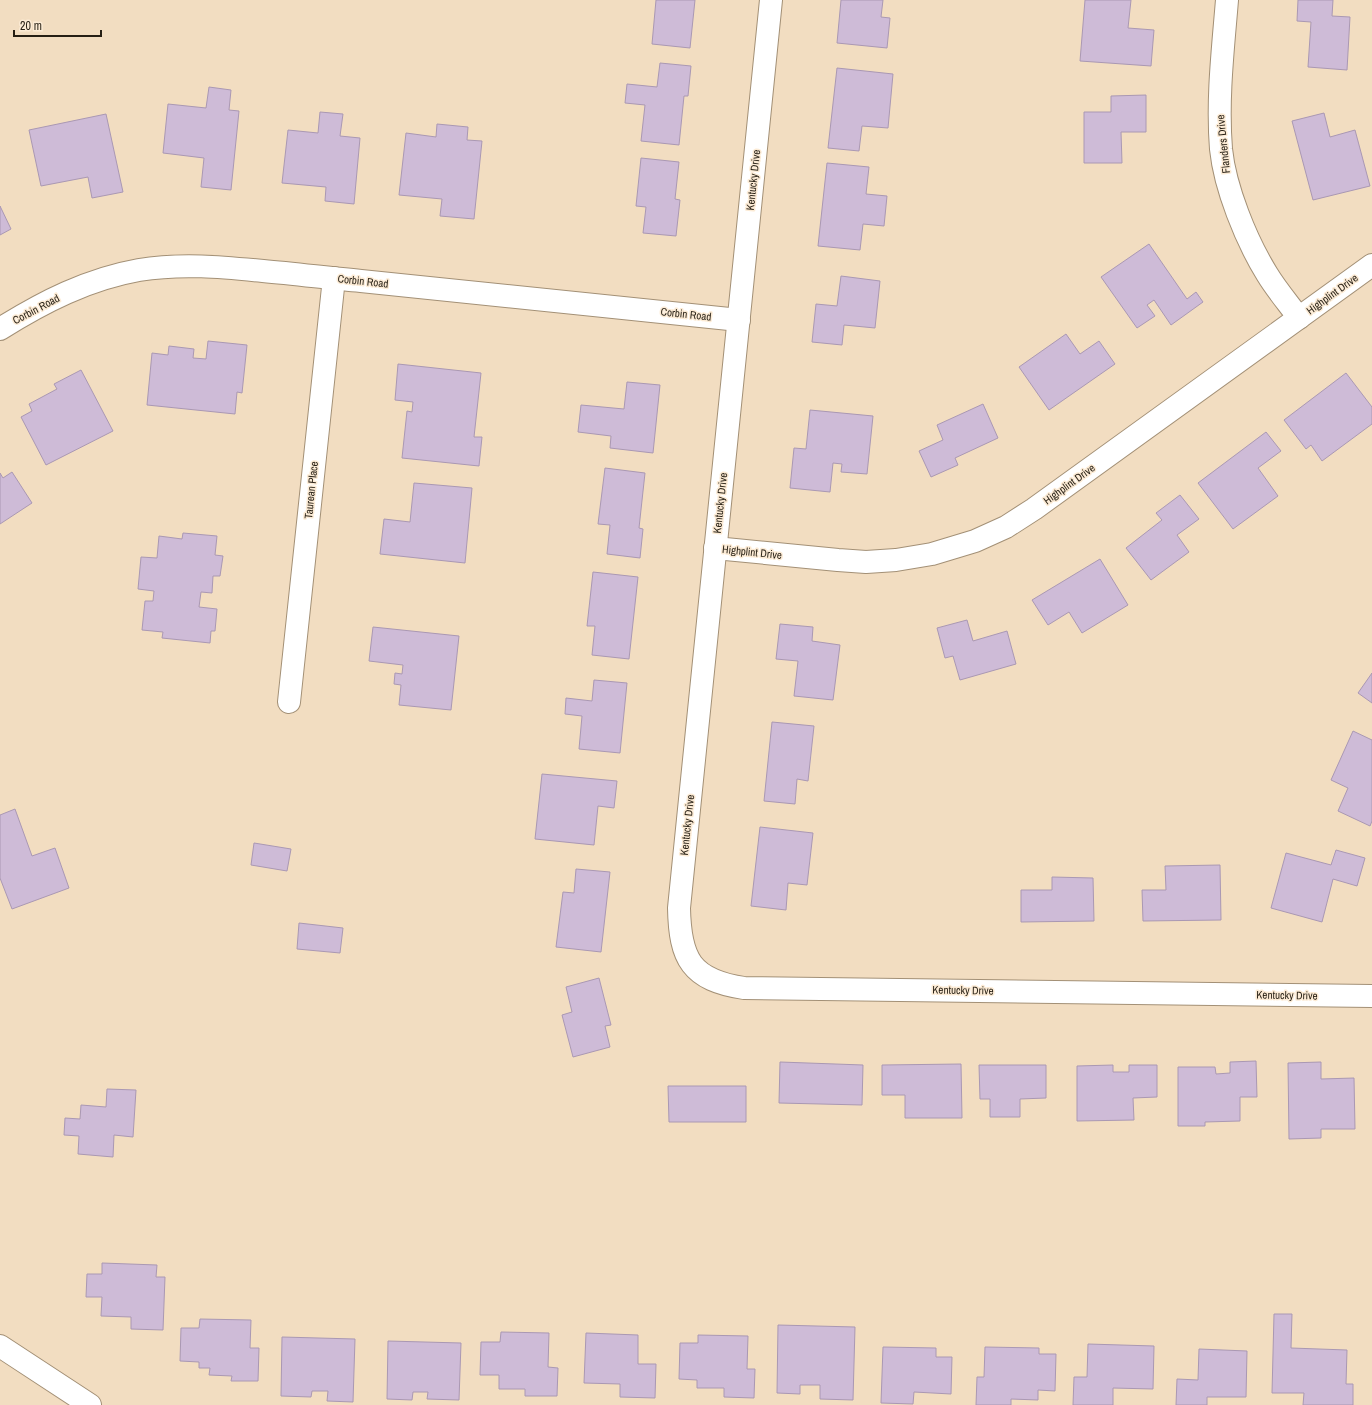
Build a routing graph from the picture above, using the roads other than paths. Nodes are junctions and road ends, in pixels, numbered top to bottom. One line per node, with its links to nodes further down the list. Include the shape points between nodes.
1 (771, 0): 6 (street, Kentucky Drive)
2 (1227, 0): 5 (street, Flanders Drive, via 1220,108 1221,149 1226,178 1235,207 1267,274)
3 (1372, 265): 5 (street, Highplint Drive)
4 (334, 278): 6 (street, Corbin Road); 7 (street, Corbin Road, via 195,266 138,270 82,286 28,311); 9 (street, Taurean Place)
5 (1299, 318): 8 (street, Highplint Drive, via 1034,509 1006,527 975,541 932,554 866,562)
6 (739, 320): 8 (street, Kentucky Drive)
7 (0, 329)
8 (715, 548): 10 (street, Kentucky Drive, via 679,908 679,930 684,952 695,969 705,977 744,988)
9 (288, 702)
10 (1372, 996)
11 (0, 1346): 12 (street)
12 (90, 1405)

